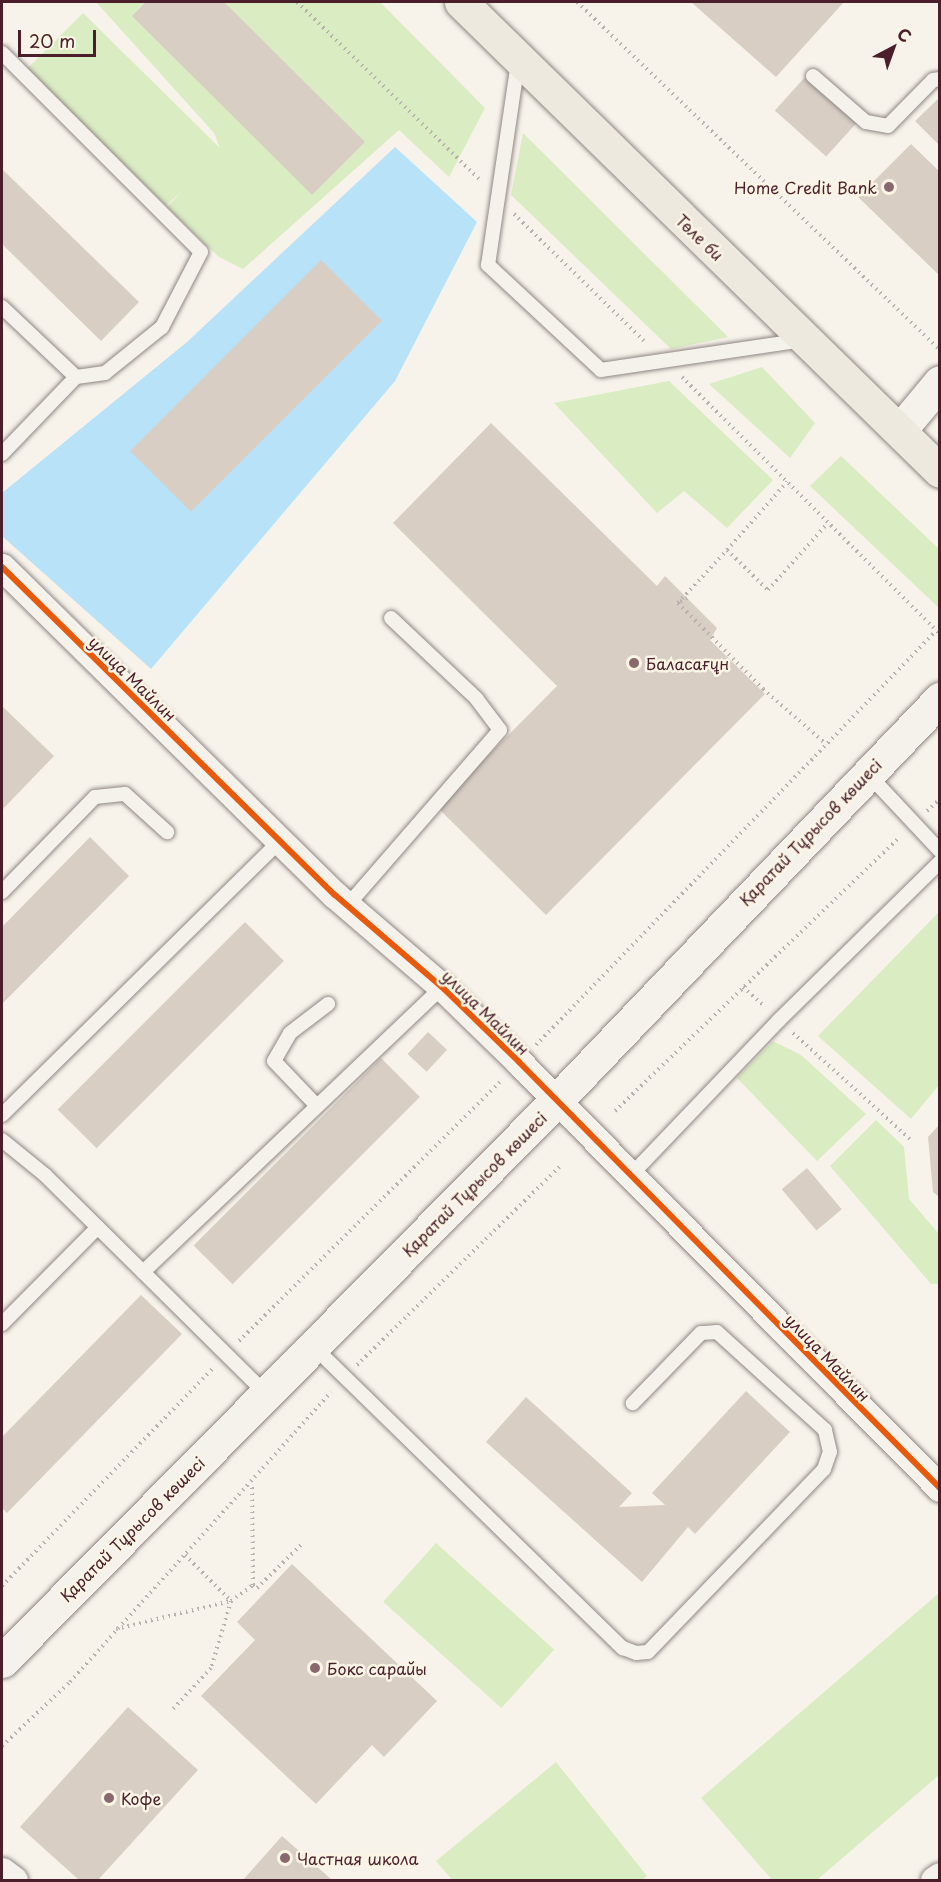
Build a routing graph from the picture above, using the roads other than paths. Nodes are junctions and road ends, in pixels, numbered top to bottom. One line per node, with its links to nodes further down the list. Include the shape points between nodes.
1 (461, 2): 3 (main road, Төле би)
2 (2, 54): 8 (lane, via 201,252 162,327 105,373)
3 (518, 60): 7 (main road, Төле би); 7 (lane, via 488,265 601,370)
4 (813, 76): 5 (lane, via 866,122 888,126 933,80)
5 (939, 79)
6 (2, 307): 8 (lane)
7 (804, 339): 10 (main road, Төле би)
8 (76, 377): 11 (lane)
9 (939, 382): 10 (main road)
10 (900, 430): 12 (main road, Төле би)
11 (2, 454)
12 (939, 471)
13 (2, 567): 18 (street, улица Майлин)
14 (391, 618): 22 (lane, via 477,699 500,730)
15 (939, 699): 16 (main road, Қаратай Тұрысов көшесі)
16 (866, 772): 19 (lane); 25 (main road, Қаратай Тұрысов көшесі)
17 (167, 832): 21 (lane, via 125,794 95,797)
18 (280, 841): 22 (street, улица Майлин); 27 (lane)
19 (939, 851)
20 (939, 862): 29 (lane, via 779,1020)
21 (2, 892)
22 (347, 906): 23 (street, улица Майлин)
23 (442, 987): 25 (street, улица Майлин); 26 (lane)
24 (328, 1004): 26 (lane, via 290,1033 274,1061)
25 (557, 1101): 29 (street, улица Майлин); 33 (main road, Қаратай Тұрысов көшесі)
26 (317, 1106): 31 (lane)
27 (2, 1115)
28 (2, 1140): 30 (lane)
29 (632, 1175): 36 (street, улица Майлин)
30 (98, 1227): 31 (lane); 32 (lane)
31 (143, 1272): 34 (lane)
32 (2, 1324)
33 (314, 1346): 34 (main road, Қаратай Тұрысов көшесі); 35 (lane, via 623,1648 636,1653 648,1652 824,1468 830,1452 825,1430 717,1332 701,1334)
34 (266, 1394): 37 (main road, Қаратай Тұрысов көшесі)
35 (633, 1403)
36 (939, 1488)
37 (2, 1661)
38 (2, 1871): 40 (street)
39 (939, 1876): 41 (street)
40 (14, 1881)
41 (934, 1881)

